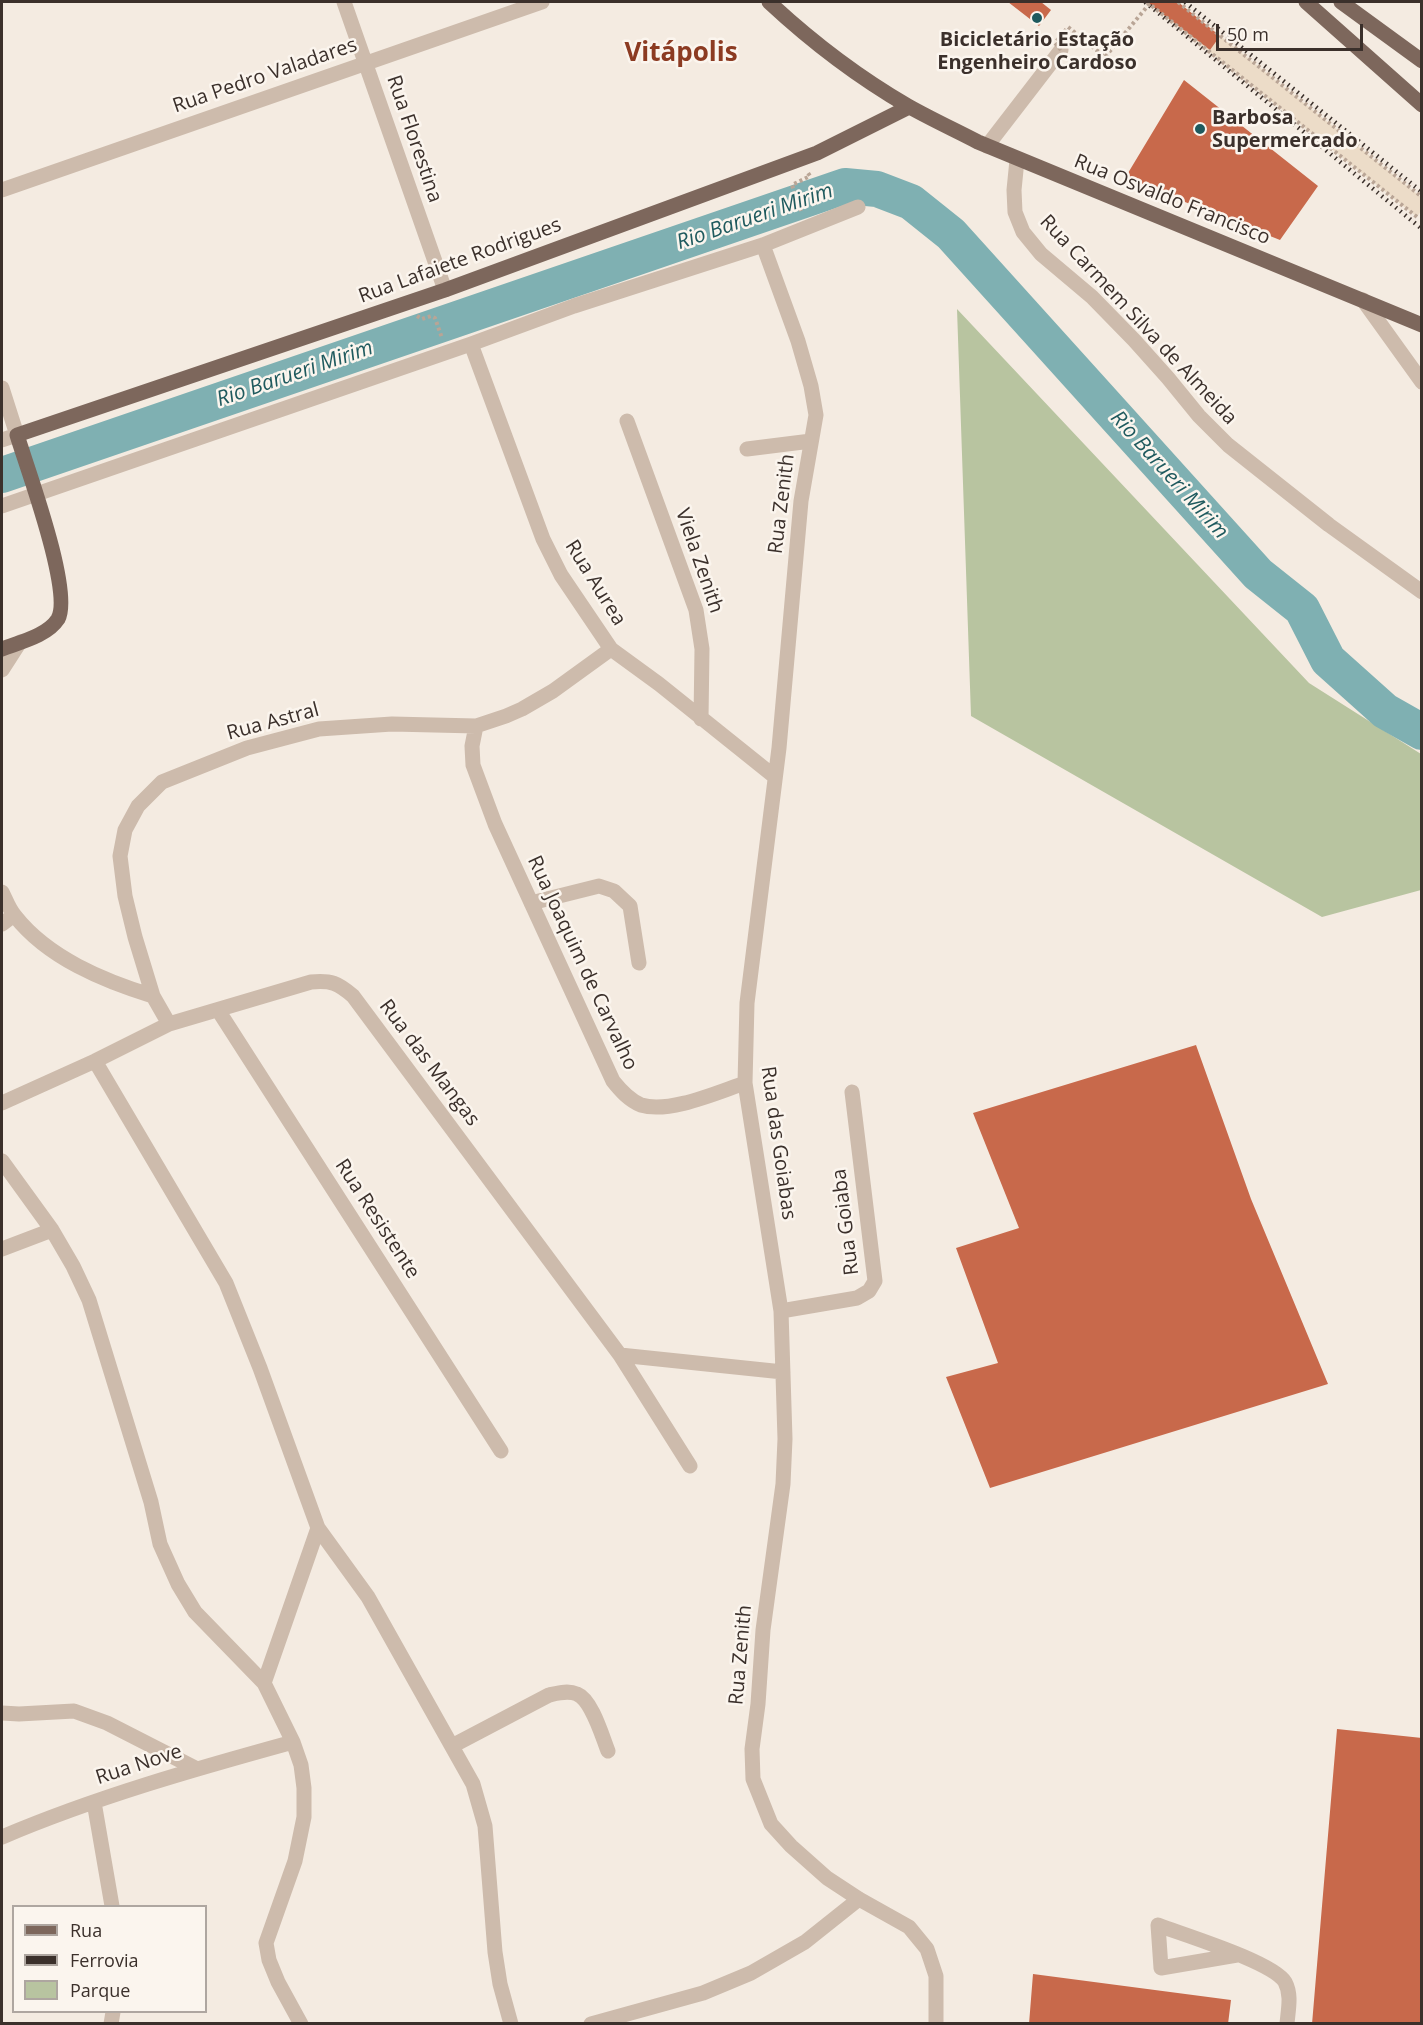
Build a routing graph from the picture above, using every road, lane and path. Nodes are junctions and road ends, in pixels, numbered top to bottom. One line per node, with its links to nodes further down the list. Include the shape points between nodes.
1 (344, 2): 10 (street, Rua Florestina)
2 (542, 2): 10 (street, Rua Pedro Valadares)
3 (770, 2): 12 (main road, Rua Osvaldo Francisco, via 827,52)
4 (1149, 2): 8 (path, bridge, via 1104,57 1068,27 1055,43); 20 (path)
5 (1178, 2): 17 (path)
6 (1306, 2): 11 (main road)
7 (1341, 2): 9 (main road)
8 (1061, 50): 13 (street)
9 (1422, 61)
10 (365, 63): 16 (street, Rua Pedro Valadares); 22 (street, Rua Florestina)
11 (1422, 105)
12 (909, 107): 13 (main road, Rua Osvaldo Francisco); 22 (main road, Rua Lafaiete Rodrigues, via 817,153)
13 (987, 146): 14 (main road, Rua Osvaldo Francisco)
14 (1017, 160): 23 (main road, Rua Osvaldo Francisco); 37 (street, Rua Carmem Silva de Almeida, via 1015,212 1023,232 1041,254 1092,297 1228,445)
15 (792, 185): 19 (path)
16 (2, 190)
17 (1422, 197)
18 (858, 207): 21 (street)
19 (803, 216)
20 (1417, 217)
21 (762, 244): 26 (street); 33 (street, Rua Zenith, via 811,386 816,415)
22 (445, 290): 32 (main road, Rua Lafaiete Rodrigues)
23 (1363, 300): 25 (main road, Rua Osvaldo Francisco); 28 (street)
24 (422, 319): 27 (path, via 435,318)
25 (1422, 325)
26 (471, 344): 35 (street); 40 (street, Rua Aurea, via 543,539 561,575)
27 (445, 348)
28 (1422, 382)
29 (2, 388): 32 (street)
30 (627, 421): 42 (street, Viela Zenith, via 696,610 702,650)
31 (2, 440): 32 (street)
32 (19, 441): 35 (main road)
33 (811, 441): 34 (street); 44 (street, Rua Zenith, via 801,501)
34 (747, 449)
35 (34, 487): 36 (street); 38 (main road, via 62,604 58,619 46,631)
36 (2, 506)
37 (1422, 592)
38 (20, 642): 39 (main road); 41 (street)
39 (2, 649)
40 (611, 649): 42 (street, Rua Aurea); 43 (street, Rua Astral, via 522,709)
41 (2, 670)
42 (701, 719): 44 (street, Rua Aurea)
43 (476, 726): 46 (street, Rua Joaquim de Carvalho, via 473,765); 49 (street, Rua Astral, via 392,724 319,729 247,748 162,782 138,806 125,830 120,856 124,896)
44 (775, 777): 53 (street, Rua das Goiabas, via 747,1003)
45 (2, 892): 47 (street)
46 (531, 903): 48 (street, via 599,886 614,891 630,906); 53 (street, Rua Joaquim de Carvalho, via 613,1082 626,1096 642,1105 660,1107)
47 (8, 920): 49 (street, via 78,966 114,984)
48 (639, 963)
49 (153, 996): 51 (street, Rua Astral)
50 (218, 1010): 51 (street, Rua das Mangas); 60 (street, Rua das Mangas, via 311,982 327,980 342,986); 62 (street, Rua Resistente)
51 (169, 1024): 52 (street, Rua das Mangas)
52 (95, 1061): 55 (street, Rua das Mangas); 64 (street, via 226,1283)
53 (745, 1083): 59 (street, Rua das Goiabas)
54 (852, 1092): 59 (street, Rua Goiaba, via 875,1281 869,1291 857,1298)
55 (2, 1103)
56 (2, 1161): 57 (street)
57 (52, 1230): 58 (street); 65 (street, via 89,1300 151,1502 160,1544 178,1584 195,1612)
58 (2, 1249)
59 (781, 1311): 61 (street, Rua das Goiabas)
60 (620, 1355): 61 (street); 63 (street, Rua das Mangas)
61 (783, 1372): 73 (street, Rua Zenith, via 783,1484 763,1630 752,1749 753,1779 771,1824 827,1878)
62 (501, 1451)
63 (690, 1466)
64 (318, 1528): 65 (street); 68 (street, via 368,1598)
65 (264, 1683): 67 (street)
66 (2, 1713): 70 (street, via 74,1711)
67 (293, 1742): 70 (street, Rua Nove); 76 (street, via 301,1765 304,1816 295,1861 266,1943 278,1982)
68 (452, 1746): 69 (street, via 549,1695 566,1691 587,1700); 77 (street, via 473,1784 485,1826 495,1952)
69 (608, 1751)
70 (197, 1768): 71 (street, Rua Nove)
71 (94, 1802): 72 (street, Rua Nove); 74 (street)
72 (2, 1837)
73 (859, 1899): 78 (street, via 805,1942 751,1973 703,1993); 79 (street, Rua Zenith, via 909,1927 927,1949 936,1976)
74 (112, 1905)
75 (1237, 1955): 75 (street, via 1158,1925 1161,1968); 80 (street, via 1281,1976 1289,1997)
76 (302, 2024)
77 (511, 2024)
78 (591, 2024)
79 (936, 2024)
80 (1287, 2024)

